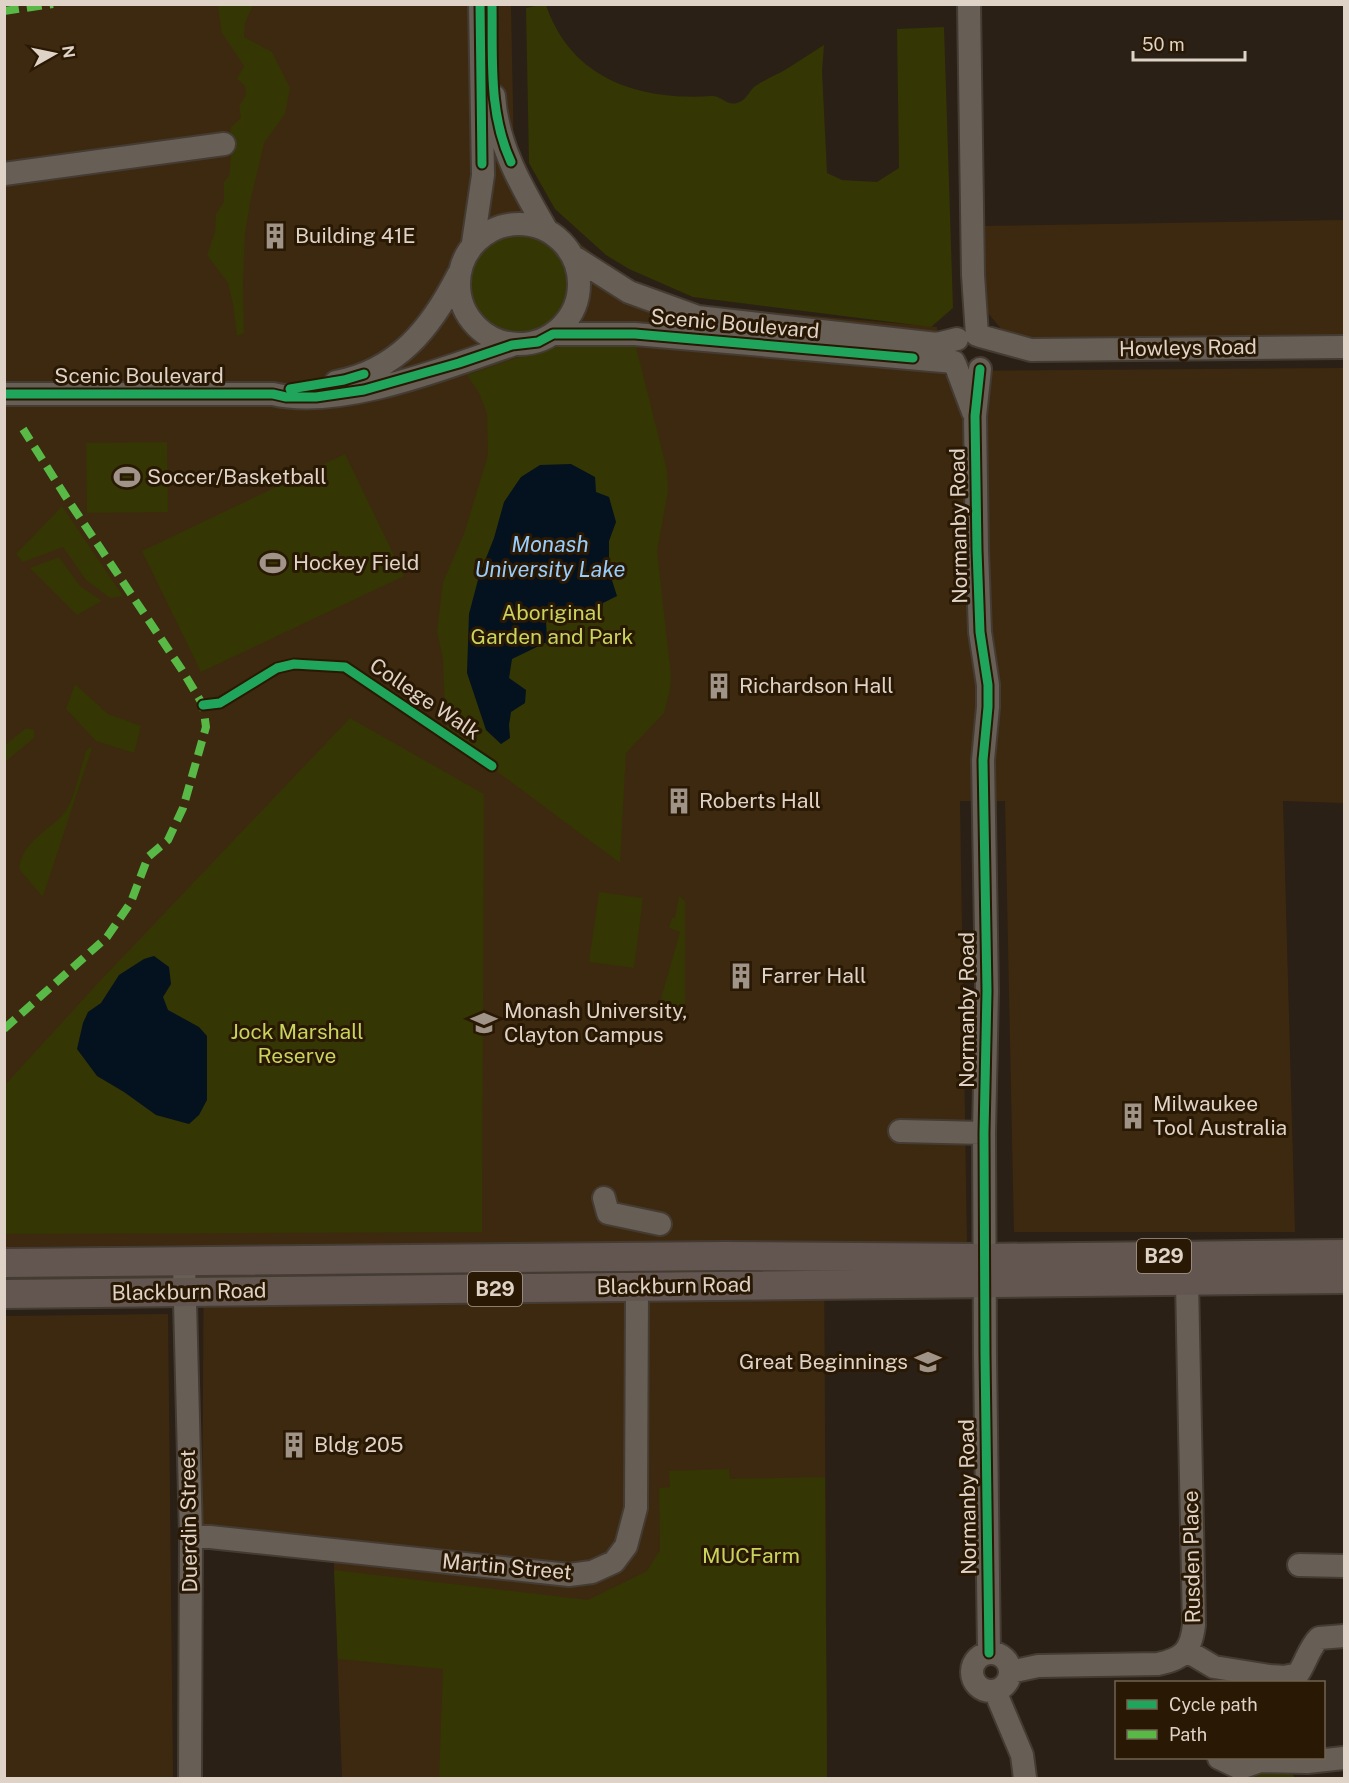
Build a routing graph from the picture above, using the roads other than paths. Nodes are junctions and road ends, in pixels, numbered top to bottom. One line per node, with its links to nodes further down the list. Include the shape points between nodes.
1 (480, 4): 7 (street, via 483,176)
2 (492, 4): 6 (street, via 494,97 499,131 527,197)
3 (969, 4): 11 (street, via 973,275)
4 (224, 144): 5 (street)
5 (4, 174)
6 (546, 229): 7 (street, via 514,223 488,231); 8 (street)
7 (473, 243): 9 (street)
8 (574, 257): 10 (street, via 578,298); 12 (street, Scenic Boulevard, via 629,292 698,316)
9 (458, 275): 13 (street, via 462,297 474,322 493,339); 19 (street, Scenic Boulevard, via 427,327 396,357 345,380)
10 (553, 334): 12 (street, Scenic Boulevard); 13 (street, via 538,342)
11 (969, 336): 12 (street, Scenic Boulevard, via 937,344); 15 (street, Howleys Road); 16 (street, via 952,351); 17 (street, via 988,346 988,359)
12 (808, 338): 16 (street, Scenic Boulevard)
13 (512, 345): 19 (street, Scenic Boulevard, via 364,390 316,397)
14 (1344, 347): 15 (street, Howleys Road)
15 (1031, 350): 17 (street, Howleys Road)
16 (955, 363): 17 (street, via 964,370 974,371); 20 (street, Normanby Road)
17 (983, 366): 20 (street, Normanby Road)
18 (4, 394): 19 (street, Scenic Boulevard)
19 (273, 394)
20 (975, 416): 22 (street, Normanby Road, via 980,632 974,707 982,760 987,991)
21 (900, 1131): 22 (street)
22 (984, 1133): 28 (street, Normanby Road)
23 (604, 1198): 24 (street, via 608,1213)
24 (660, 1224)
25 (1344, 1254): 28 (main road, Blackburn Road / B29)
26 (4, 1263): 27 (main road, Blackburn Road / B29)
27 (184, 1263): 28 (main road, Blackburn Road / B29, via 714,1257); 32 (street, Duerdin Street)
28 (985, 1270): 30 (main road, Blackburn Road / B29); 31 (main road, Blackburn Road / B29); 39 (street, Normanby Road)
29 (1344, 1279): 30 (main road, Blackburn Road / B29)
30 (1188, 1281): 38 (street, Rusden Place, via 1194,1625)
31 (637, 1287): 32 (main road, Blackburn Road / B29); 34 (street, Martin Street, via 636,1508 626,1546 614,1562 592,1572 569,1575)
32 (184, 1293): 33 (main road, Blackburn Road / B29); 34 (street, Duerdin Street)
33 (4, 1294)
34 (191, 1534): 46 (street, Duerdin Street)
35 (1299, 1565): 36 (street)
36 (1344, 1566)
37 (1344, 1636): 38 (street, via 1319,1638 1312,1644 1298,1674 1285,1677 1214,1666)
38 (1187, 1652): 40 (street, Rusden Place, via 1158,1664 1038,1666)
39 (989, 1653): 40 (street, via 1002,1657); 41 (street, via 978,1658 973,1676 979,1687)
40 (1010, 1672): 41 (street, via 1006,1684)
41 (995, 1691): 47 (street, via 1022,1755)
42 (1344, 1758): 44 (street)
43 (1220, 1759): 45 (street)
44 (1307, 1770): 45 (street, via 1260,1761)
45 (1237, 1774)
46 (190, 1779)
47 (1025, 1779)

